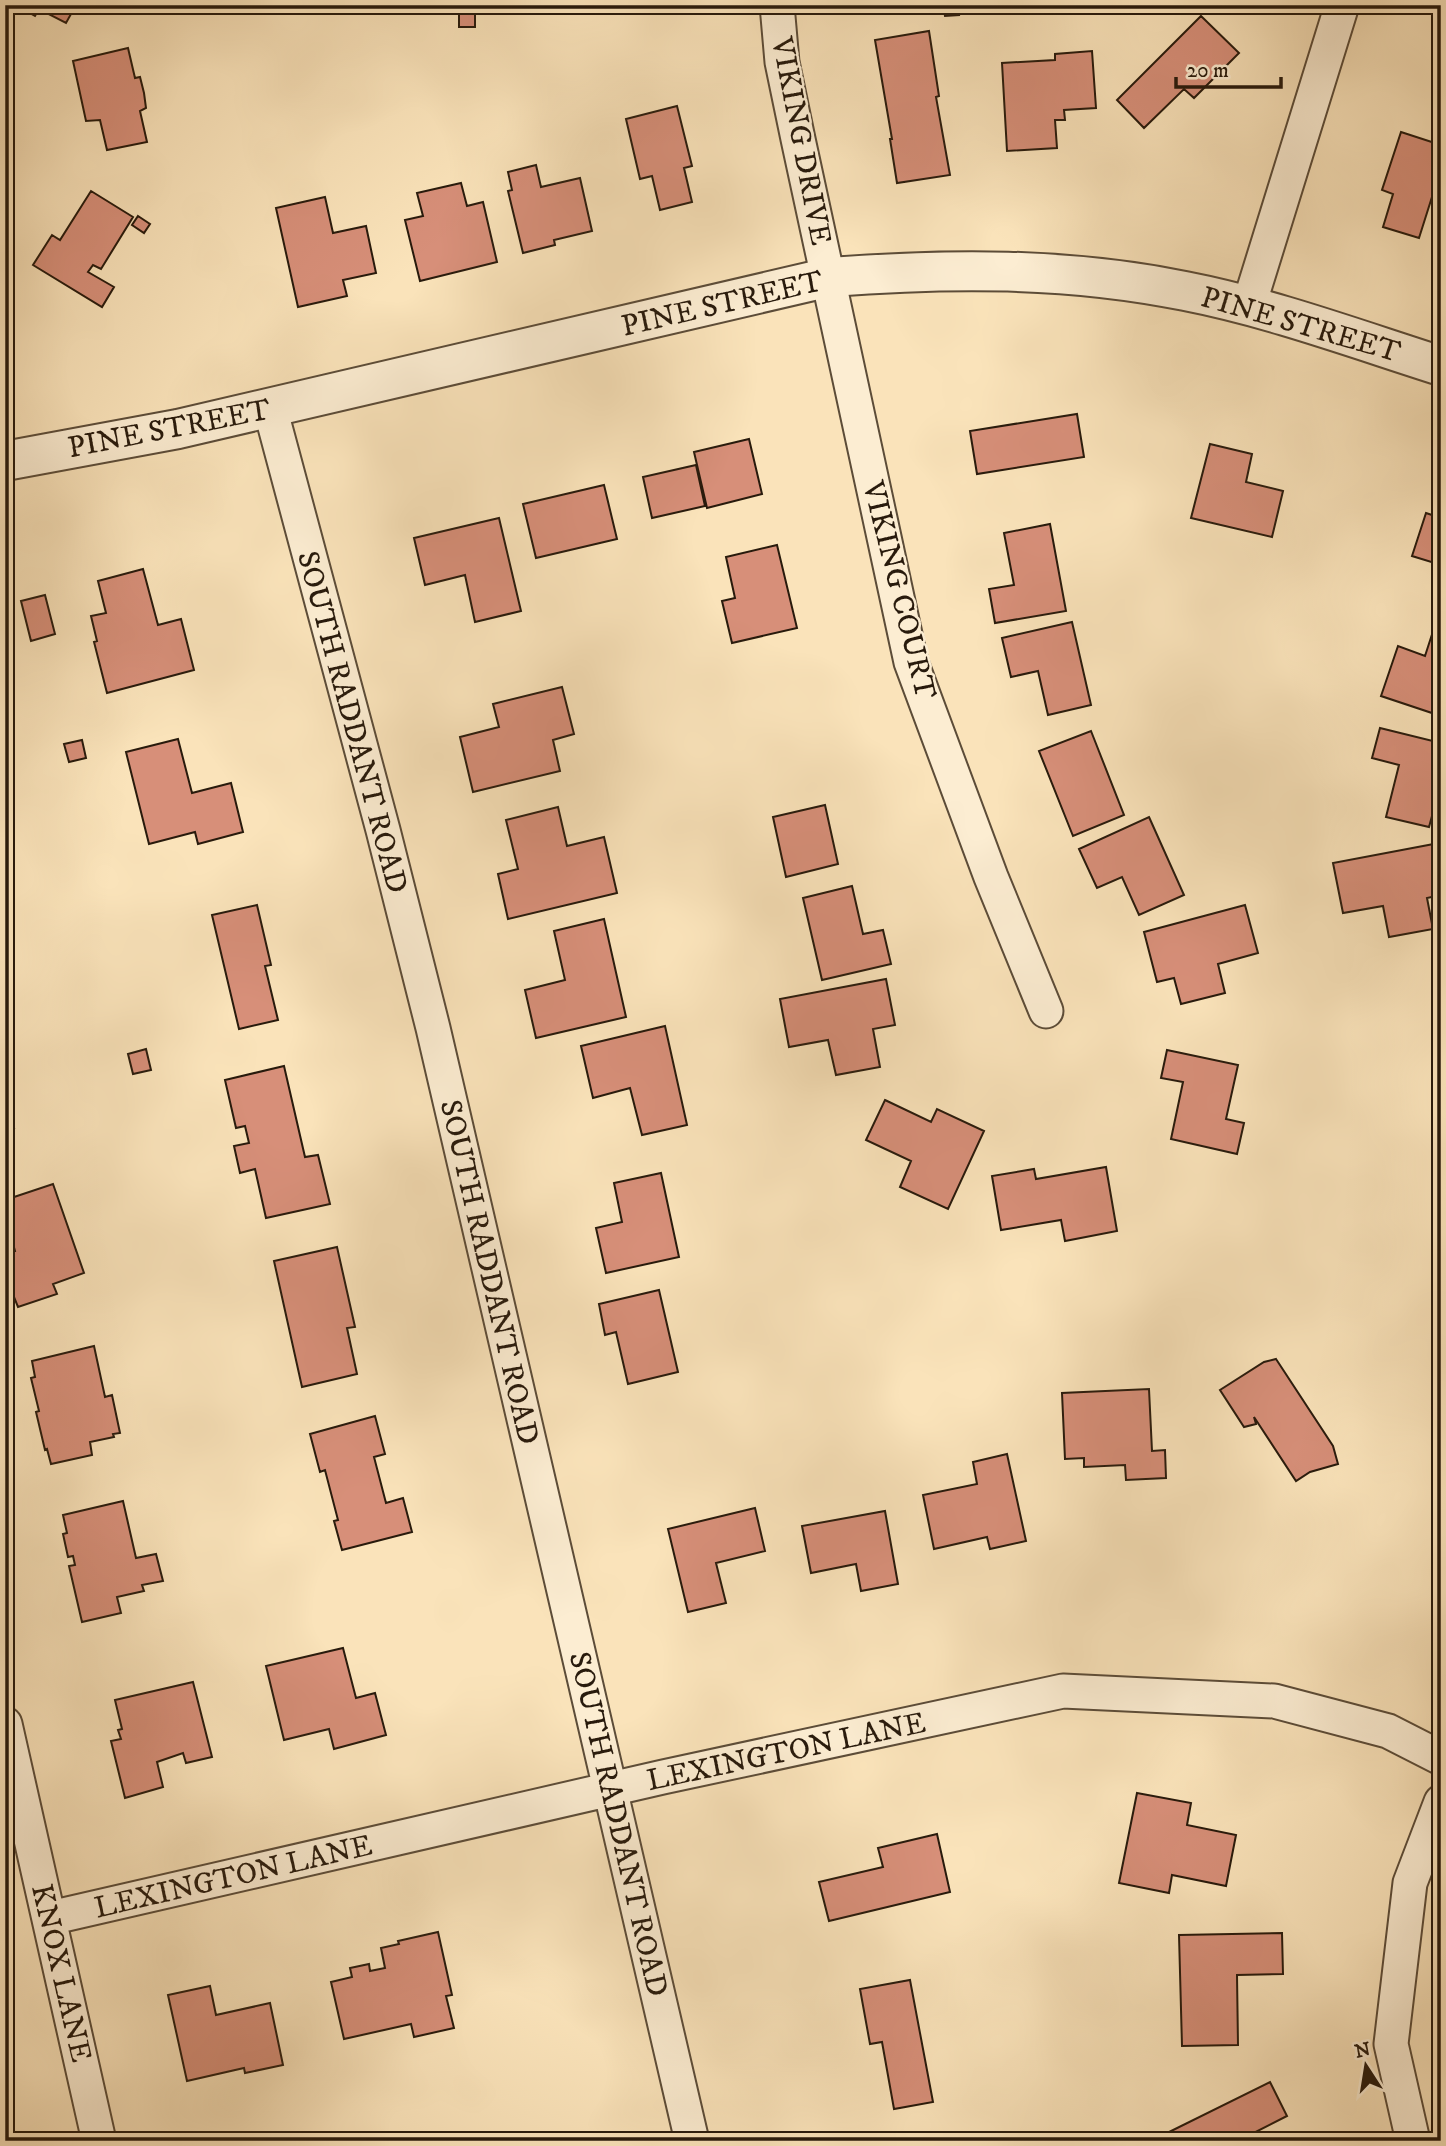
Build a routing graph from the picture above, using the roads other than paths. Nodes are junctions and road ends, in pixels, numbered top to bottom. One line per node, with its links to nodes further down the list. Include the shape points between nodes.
1 (777, 5): 3 (street, VIKING DRIVE, via 782,62)
2 (1342, 5): 4 (street)
3 (830, 277): 4 (street, PINE STREET, via 925,271 1055,273 1185,290); 6 (street, PINE STREET); 8 (street, VIKING COURT, via 911,662)
4 (1249, 305): 5 (street, PINE STREET)
5 (1441, 366)
6 (270, 408): 7 (street, PINE STREET); 11 (street, SOUTH RADDANT ROAD, via 433,1028)
7 (5, 461)
8 (1046, 1012)
9 (5, 1724): 13 (street, KNOX LANE)
10 (1441, 1758): 11 (street, LEXINGTON LANE, via 1388,1731 1274,1701 1063,1691)
11 (611, 1789): 13 (street, LEXINGTON LANE); 15 (street, SOUTH RADDANT ROAD)
12 (1441, 1802): 16 (street, via 1410,1883 1391,2044)
13 (50, 1918): 14 (street, KNOX LANE)
14 (99, 2141)
15 (692, 2141)
16 (1413, 2141)

